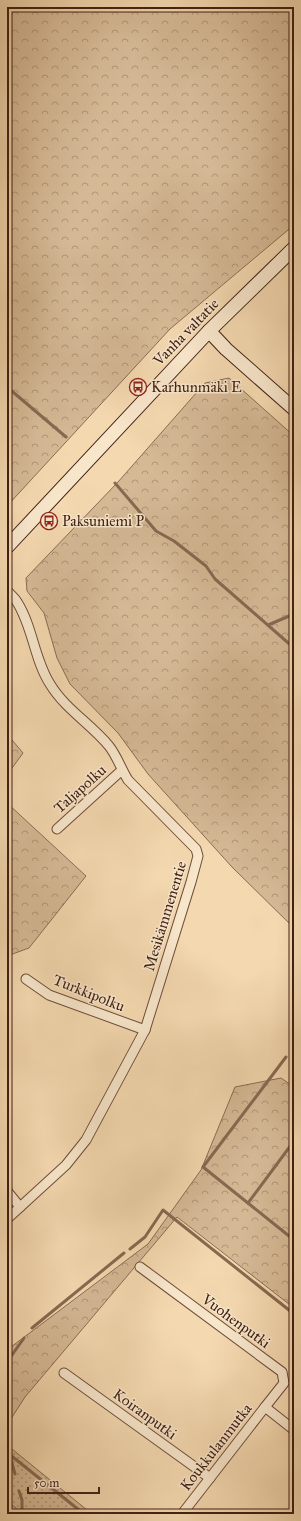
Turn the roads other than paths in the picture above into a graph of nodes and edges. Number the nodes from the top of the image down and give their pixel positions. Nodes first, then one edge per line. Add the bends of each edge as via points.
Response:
1 (294, 248) edge
2 (209, 331) junction
3 (294, 409) edge
4 (7, 547) edge
5 (7, 591) edge
6 (122, 770) junction
7 (57, 829) dead end
8 (26, 979) dead end
9 (145, 1030) junction
10 (7, 1191) edge
11 (20, 1207) junction
12 (7, 1219) edge
13 (140, 1267) dead end
14 (64, 1373) dead end
15 (265, 1408) junction
16 (294, 1430) edge
17 (210, 1478) junction
18 (182, 1514) edge

1 - 2 main road, Vanha valtatie
2 - 3 main road
2 - 4 main road, Vanha valtatie
5 - 6 street, Mesikämmenentie via 17,601 49,684 109,746
6 - 7 street, Taljapolku
6 - 9 street, Mesikämmenentie via 128,780 196,849 198,856
8 - 9 street, Turkkipolku via 49,995
9 - 11 street, Mesikämmenentie via 86,1140 66,1165
10 - 11 street
11 - 12 street, Mesikämmenentie
13 - 15 street, Vuohenputki via 282,1372 284,1383
14 - 17 street, Koiranputki
15 - 16 street, Koukkulanmutka
15 - 17 street, Koukkulanmutka
17 - 18 street, Koukkulanmutka

